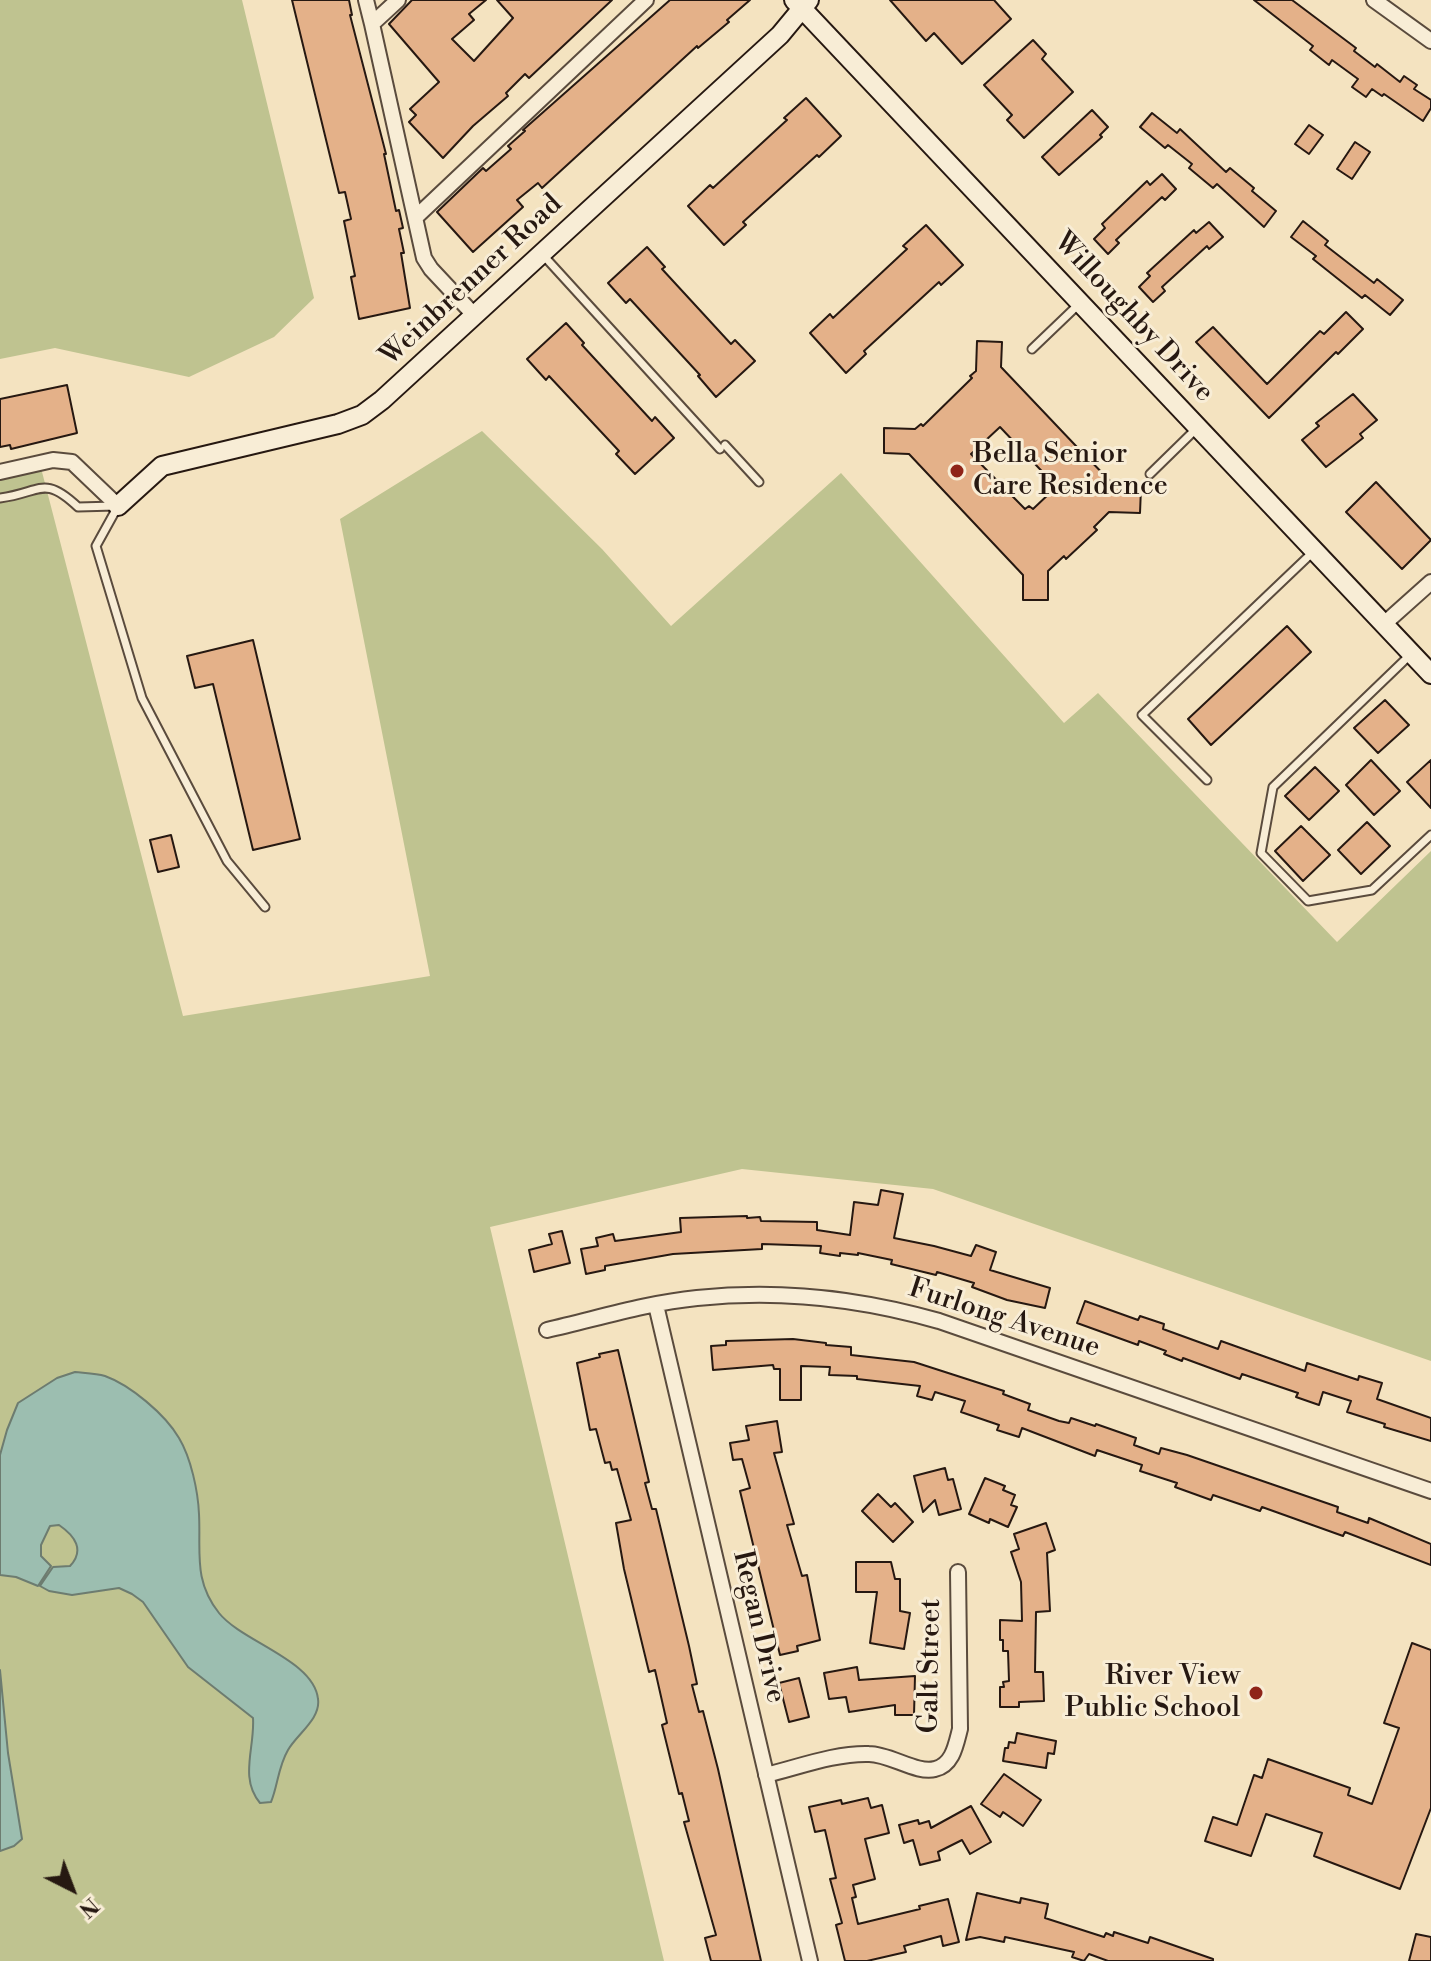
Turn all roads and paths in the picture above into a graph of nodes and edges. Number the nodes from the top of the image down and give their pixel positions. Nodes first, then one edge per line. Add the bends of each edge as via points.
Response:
1 (366, 0) edge
2 (398, 0) edge
3 (646, 0) edge
4 (1374, 0) edge
5 (802, 3) edge
6 (372, 24) junction
7 (1431, 41) edge
8 (415, 218) junction
9 (542, 254) junction
10 (1081, 303) junction
11 (475, 316) junction
12 (1032, 349) dead end
13 (1198, 427) junction
14 (0, 472) edge
15 (1150, 474) dead end
16 (759, 482) dead end
17 (0, 498) edge
18 (118, 506) junction
19 (1315, 551) junction
20 (1431, 582) edge
21 (1384, 624) junction
22 (1412, 654) junction
23 (1431, 674) edge
24 (1207, 780) dead end
25 (1431, 835) edge
26 (265, 907) dead end
27 (656, 1305) junction
28 (547, 1330) dead end
29 (1431, 1491) edge
30 (958, 1572) dead end
31 (766, 1775) junction
32 (810, 1961) edge

1 - 6 street
2 - 6 street
3 - 8 street
4 - 7 street
5 - 9 street, Weinbrenner Road via 780,35
5 - 10 street, Willoughby Drive
6 - 8 street
8 - 11 street via 427,264
9 - 11 street, Weinbrenner Road
9 - 16 lane
10 - 12 lane
10 - 13 street, Willoughby Drive
11 - 18 street, Weinbrenner Road via 362,415 162,466
13 - 15 lane
13 - 19 street, Willoughby Drive
14 - 18 street via 53,460 72,462
17 - 18 lane via 52,487 78,507
18 - 26 lane via 96,546 142,698 227,861
19 - 21 street, Willoughby Drive
19 - 24 lane via 1142,715
20 - 21 street
21 - 22 street, Willoughby Drive
22 - 23 street, Willoughby Drive
22 - 25 lane via 1273,787 1261,853 1308,901 1372,890
27 - 28 street, Furlong Avenue
27 - 29 street, Furlong Avenue via 798,1294 904,1312
27 - 31 street, Regan Drive
30 - 31 street, Galt Street via 960,1729 948,1762 921,1769 870,1754
31 - 32 street, Regan Drive

